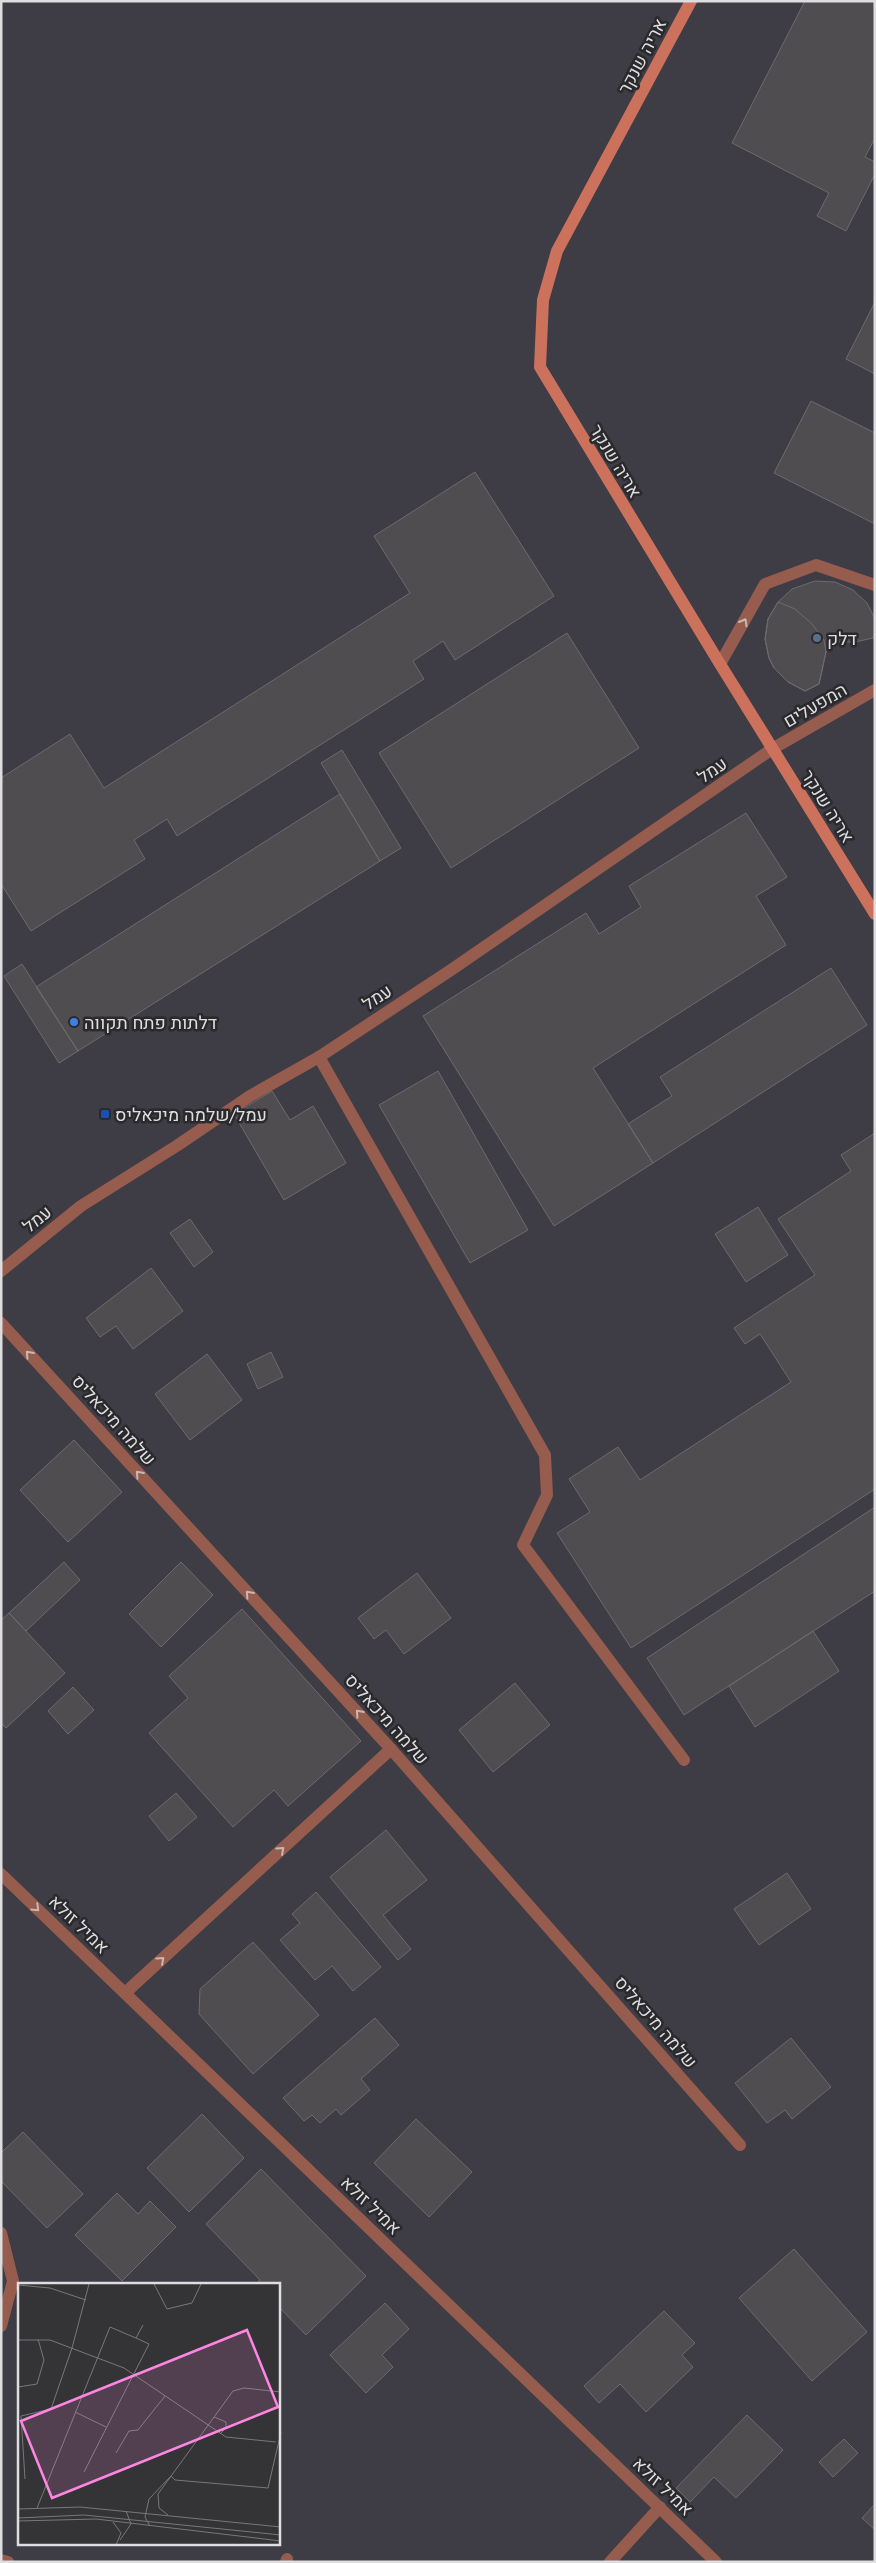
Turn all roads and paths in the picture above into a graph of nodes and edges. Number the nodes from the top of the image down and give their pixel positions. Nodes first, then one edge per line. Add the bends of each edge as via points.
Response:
1 (691, 1) edge
2 (875, 585) edge
3 (720, 664) junction
4 (875, 690) edge
5 (772, 750) junction
6 (875, 914) edge
7 (319, 1058) junction
8 (1, 1271) edge
9 (1, 1323) edge
10 (392, 1749) junction
11 (684, 1760) dead end
12 (1, 1874) edge
13 (125, 1993) junction
14 (740, 2144) dead end
15 (1, 2233) edge
16 (1, 2326) edge
17 (660, 2507) junction
18 (1, 2560) edge
19 (8, 2562) edge
20 (610, 2562) edge
21 (716, 2562) edge

1 - 3 street, אריה שנקר via 557,251 543,300 540,368
3 -> 2 street via 765,584 816,564
3 - 5 street, אריה שנקר
4 - 5 street, המפעלים
5 - 6 street, אריה שנקר
5 - 7 street, עמל
7 - 8 street, עמל via 250,1096 81,1206
7 - 11 street via 545,1454 547,1495 523,1545
10 -> 9 street, שלמה מיכאליס
13 -> 10 street
10 - 14 street, שלמה מיכאליס
12 -> 13 street, אמיל זולא
13 - 17 street, אמיל זולא
15 - 16 street via 13,2281
17 - 20 street
17 - 21 street, אמיל זולא
18 - 19 street

